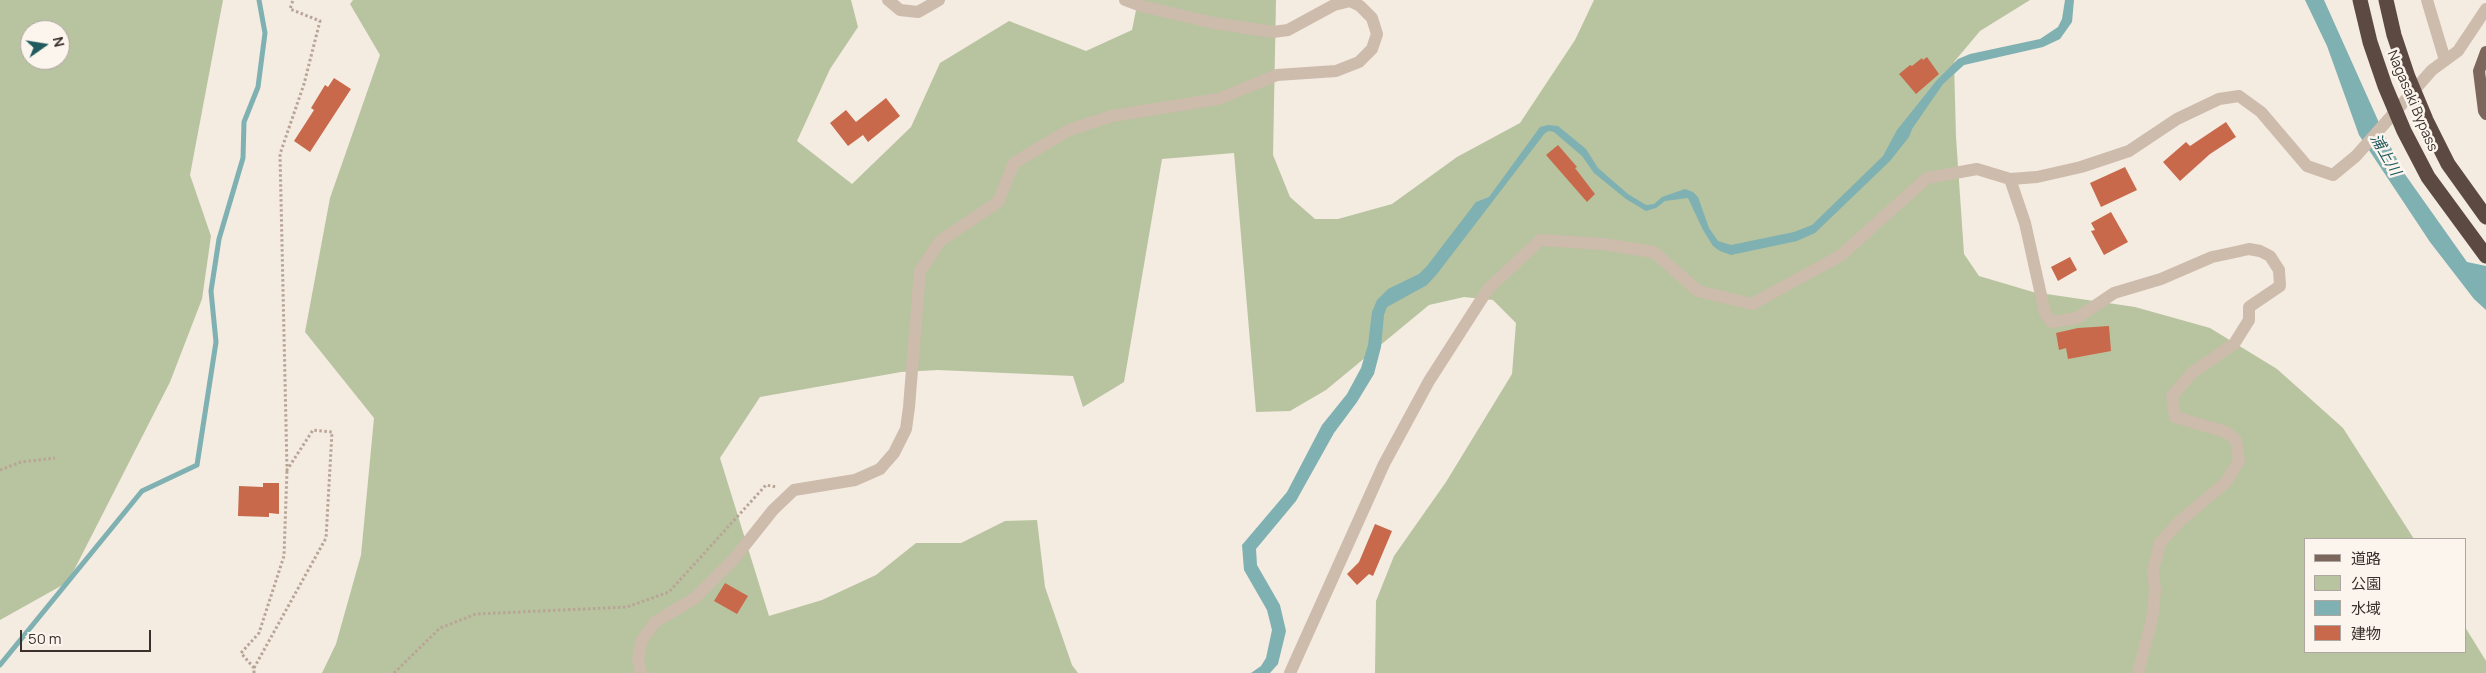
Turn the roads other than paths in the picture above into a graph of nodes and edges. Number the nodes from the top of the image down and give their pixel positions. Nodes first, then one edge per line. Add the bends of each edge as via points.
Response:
1 (888, 0) edge
2 (939, 0) edge
3 (1125, 0) edge
4 (2360, 0) edge
5 (2386, 0) edge
6 (2426, 0) edge
7 (2486, 9) edge
8 (2486, 52) edge
9 (2445, 60) junction
10 (2486, 114) edge
11 (2010, 180) junction
12 (2486, 217) edge
13 (2486, 256) edge
14 (641, 673) edge
15 (1290, 673) edge
16 (2138, 673) edge

1 - 2 street via 900,10 918,12
3 - 14 street via 1221,25 1273,32 1288,30 1334,5 1350,1 1372,18 1377,34 1372,49 1359,62 1336,71 1277,75 1218,99 1112,116 1070,130 1014,163 998,202 940,240 920,271 906,430 894,453 880,469 855,480 794,490 772,510 734,559 695,598 655,622 642,640 638,659
4 - 13 highway, Nagasaki Bypass via 2379,68 2404,131 2428,177
5 - 12 highway, Nagasaki Bypass via 2394,35 2426,120 2448,164
6 - 9 street
7 - 9 street via 2458,51
8 - 10 main road via 2479,70
9 - 11 street via 2432,70 2356,156 2333,175 2307,166 2261,112 2239,96 2219,99 2177,119 2129,151 2072,169
11 - 15 street via 1977,169 1927,178 1840,256 1752,304 1698,291 1654,252 1602,244 1540,240 1488,288 1429,381 1384,464
11 - 16 street via 2025,223 2045,313 2052,322 2077,318 2114,293 2161,279 2212,257 2249,249 2260,251 2270,256 2279,270 2280,286 2249,307 2249,320 2234,344 2193,372 2172,396 2175,417 2226,432 2236,440 2239,461 2226,482 2179,522 2160,543 2153,570 2152,619

